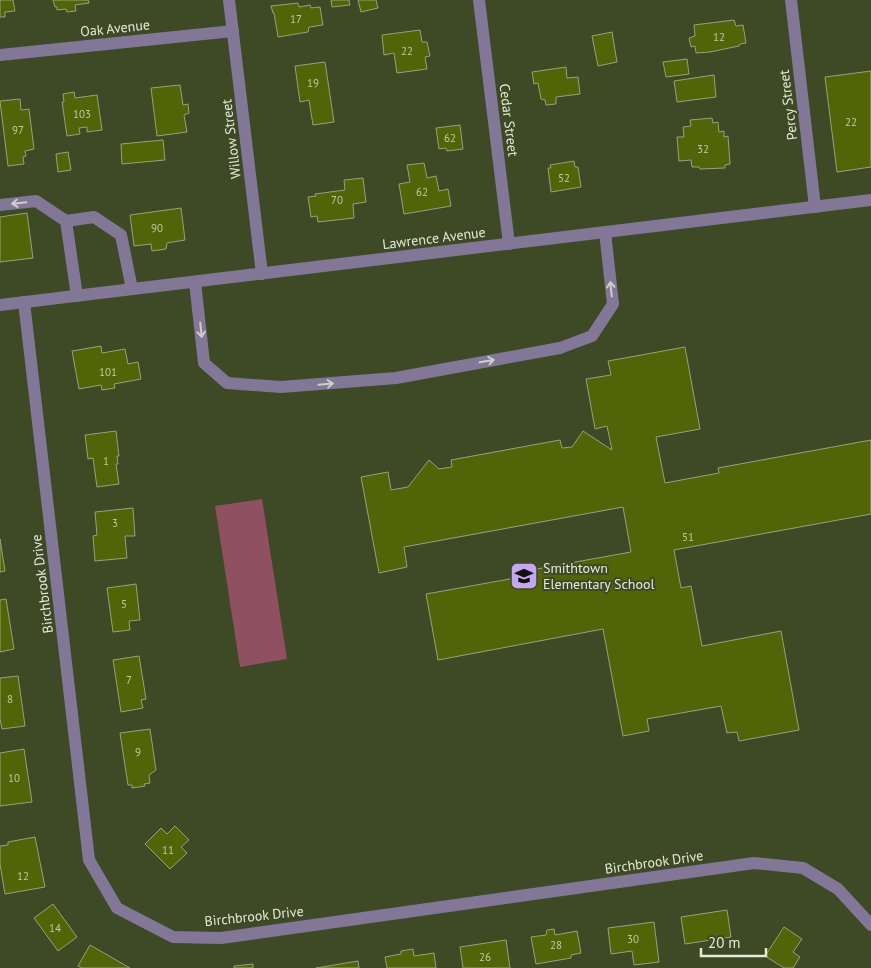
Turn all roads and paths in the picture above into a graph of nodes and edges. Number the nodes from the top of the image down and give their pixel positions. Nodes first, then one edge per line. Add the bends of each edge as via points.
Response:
1 (229, 0) edge
2 (479, 0) edge
3 (790, 0) edge
4 (233, 32) junction
5 (0, 55) edge
6 (871, 200) edge
7 (0, 205) edge
8 (815, 206) junction
9 (66, 222) junction
10 (605, 232) junction
11 (509, 244) junction
12 (262, 274) junction
13 (196, 282) junction
14 (132, 289) junction
15 (77, 296) junction
16 (24, 302) junction
17 (0, 305) edge
18 (871, 925) edge

1 - 4 street, Willow Street
2 - 11 street, Cedar Street
3 - 8 street, Percy Street
4 - 5 street, Oak Avenue
4 - 12 street, Willow Street
6 - 8 street, Lawrence Avenue
9 -> 7 street via 36,201
8 - 10 street, Lawrence Avenue
9 - 14 street via 94,217 121,235
9 - 15 street
10 - 11 street, Lawrence Avenue
13 -> 10 street via 204,363 227,383 281,387 396,378 560,348 592,336 613,304
11 - 12 street, Lawrence Avenue
12 - 13 street, Lawrence Avenue
13 - 14 street, Lawrence Avenue
14 - 15 street, Lawrence Avenue
15 - 16 street, Lawrence Avenue
16 - 17 street, Lawrence Avenue
16 - 18 street, Birchbrook Drive via 89,860 117,908 173,937 221,938 754,863 803,868 838,889

